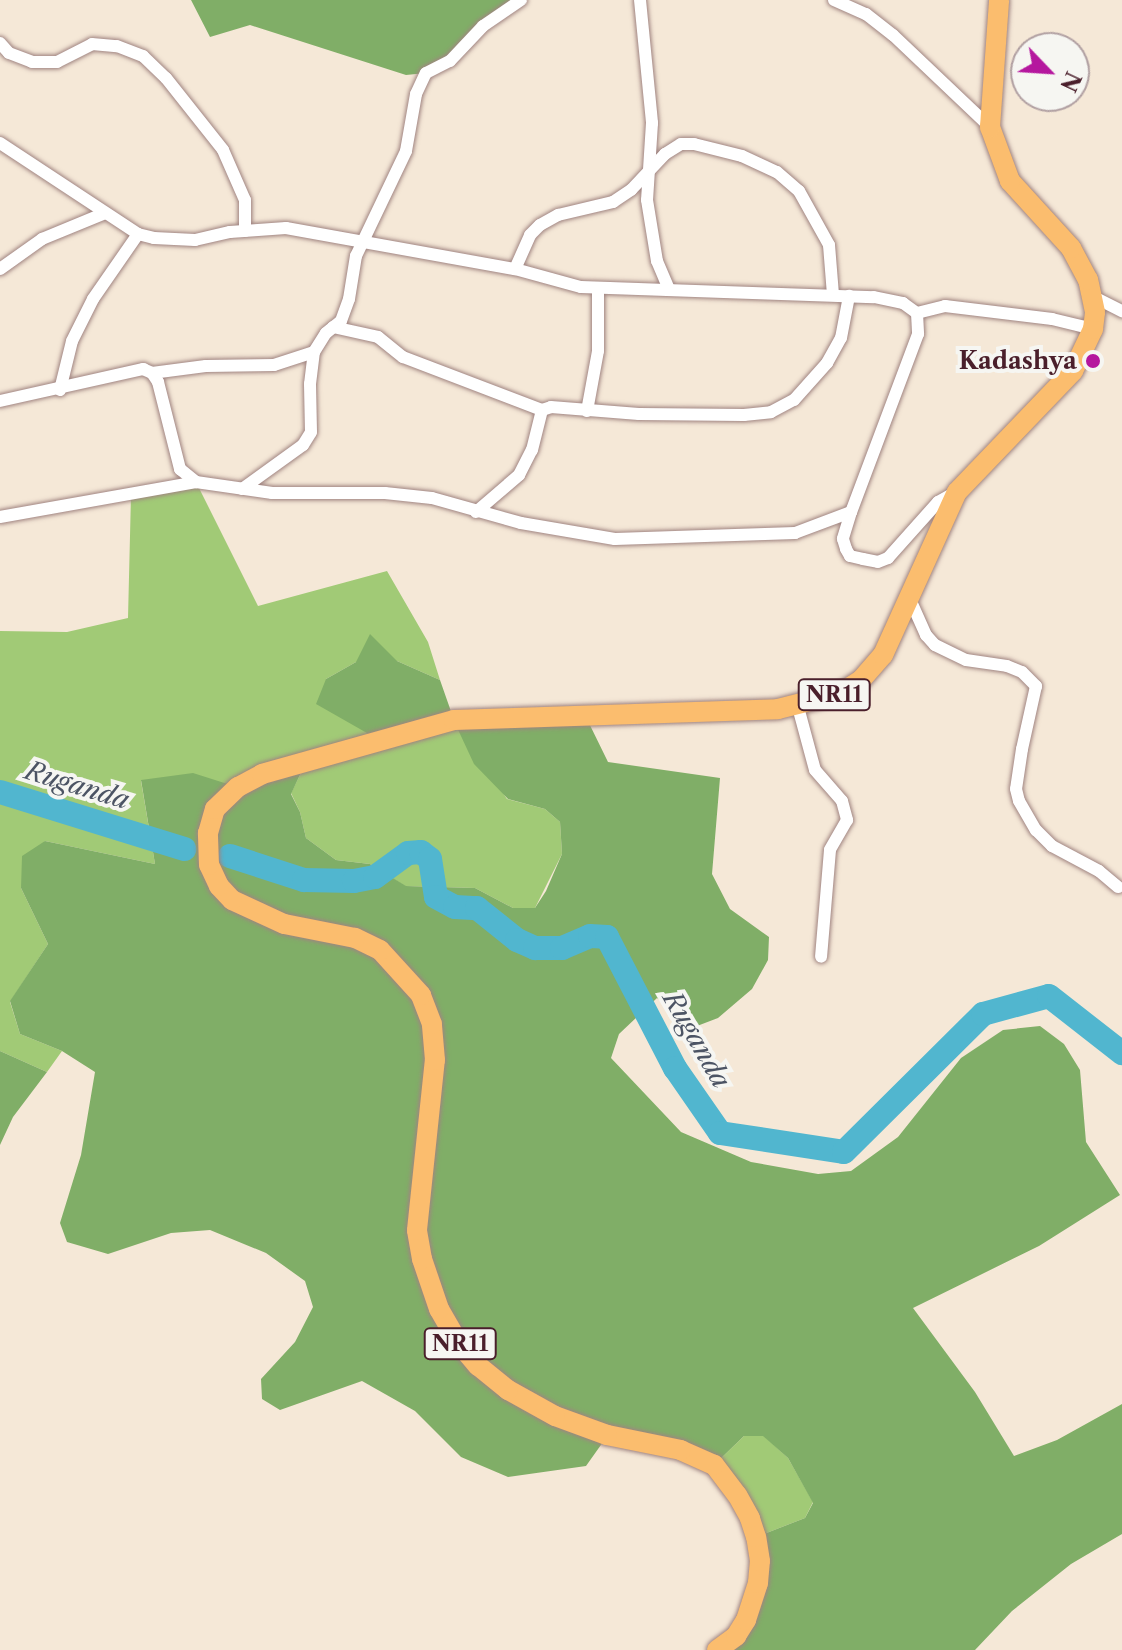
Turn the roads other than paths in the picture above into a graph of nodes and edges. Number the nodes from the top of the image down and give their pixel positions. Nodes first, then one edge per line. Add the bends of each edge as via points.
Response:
1 (521, 0) edge
2 (640, 0) edge
3 (834, 0) edge
4 (999, 0) edge
5 (0, 43) edge
6 (990, 127) junction
7 (3, 149) edge
8 (651, 167) junction
9 (105, 213) junction
10 (245, 231) junction
11 (138, 234) junction
12 (363, 240) junction
13 (0, 269) edge
14 (515, 269) junction
15 (598, 288) junction
16 (669, 289) junction
17 (833, 295) junction
18 (849, 296) junction
19 (1092, 296) junction
20 (1122, 311) edge
21 (917, 313) junction
22 (333, 327) junction
23 (1093, 329) junction
24 (314, 352) junction
25 (152, 373) junction
26 (60, 390) junction
27 (0, 401) edge
28 (542, 410) junction
29 (587, 411) junction
30 (196, 482) junction
31 (242, 489) junction
32 (957, 492) junction
33 (476, 512) junction
34 (851, 512) junction
35 (0, 517) edge
36 (909, 597) junction
37 (798, 707) junction
38 (1118, 887) dead end
39 (821, 957) dead end
40 (717, 1650) edge

1 - 12 street via 483,26 450,61 426,73 416,94 406,151
2 - 8 street
3 - 6 street via 866,14 893,35
4 - 6 highway, NR11
5 - 10 street via 20,60 32,62 57,62 92,44 143,56 223,150 245,200
6 - 19 highway, NR11 via 1010,181 1071,248
7 - 9 street
8 - 14 street via 613,202 558,215 540,225
8 - 16 street via 647,200 657,261
8 - 17 street via 681,144 694,144 777,172 799,191 829,245
9 - 11 street
9 - 13 street via 42,239
10 - 11 street via 195,240
10 - 12 street via 286,228
11 - 26 street via 86,313 72,341
12 - 14 street
12 - 22 street via 349,299
14 - 15 street
15 - 16 street
15 - 29 street via 598,351
16 - 17 street
17 - 18 street
18 - 21 street via 903,303
18 - 29 street via 841,338 827,363 794,400 771,412
19 - 20 street
19 - 23 highway, NR11
21 - 23 street via 945,306
21 - 34 street via 918,334 905,374
22 - 24 street
22 - 28 street via 378,337 403,357
23 - 32 highway, NR11 via 1073,371
24 - 25 street via 274,365
24 - 31 street via 311,432 303,445
25 - 26 street via 143,369
25 - 30 street via 180,469
26 - 27 street
28 - 29 street
28 - 33 street via 519,475
30 - 31 street
30 - 35 street
31 - 33 street via 385,493 432,498
32 - 34 street via 938,502 898,549 878,562 850,556 846,549 843,539
32 - 36 highway, NR11
33 - 34 street via 615,539 795,533
36 - 37 highway, NR11 via 883,655 861,680 841,693
36 - 38 street via 935,645 966,660 1022,672 1036,686 1016,789 1023,811 1052,846
37 - 39 street via 815,770 842,801 847,820 830,850
37 - 40 highway, NR11 via 454,720 262,774 215,809 208,833 209,865 232,900 284,924 355,938 380,950 421,995 432,1024 435,1060 417,1230 439,1309 458,1342 498,1382 543,1409 607,1435 681,1450 714,1465 737,1495 756,1537 758,1583 746,1620

